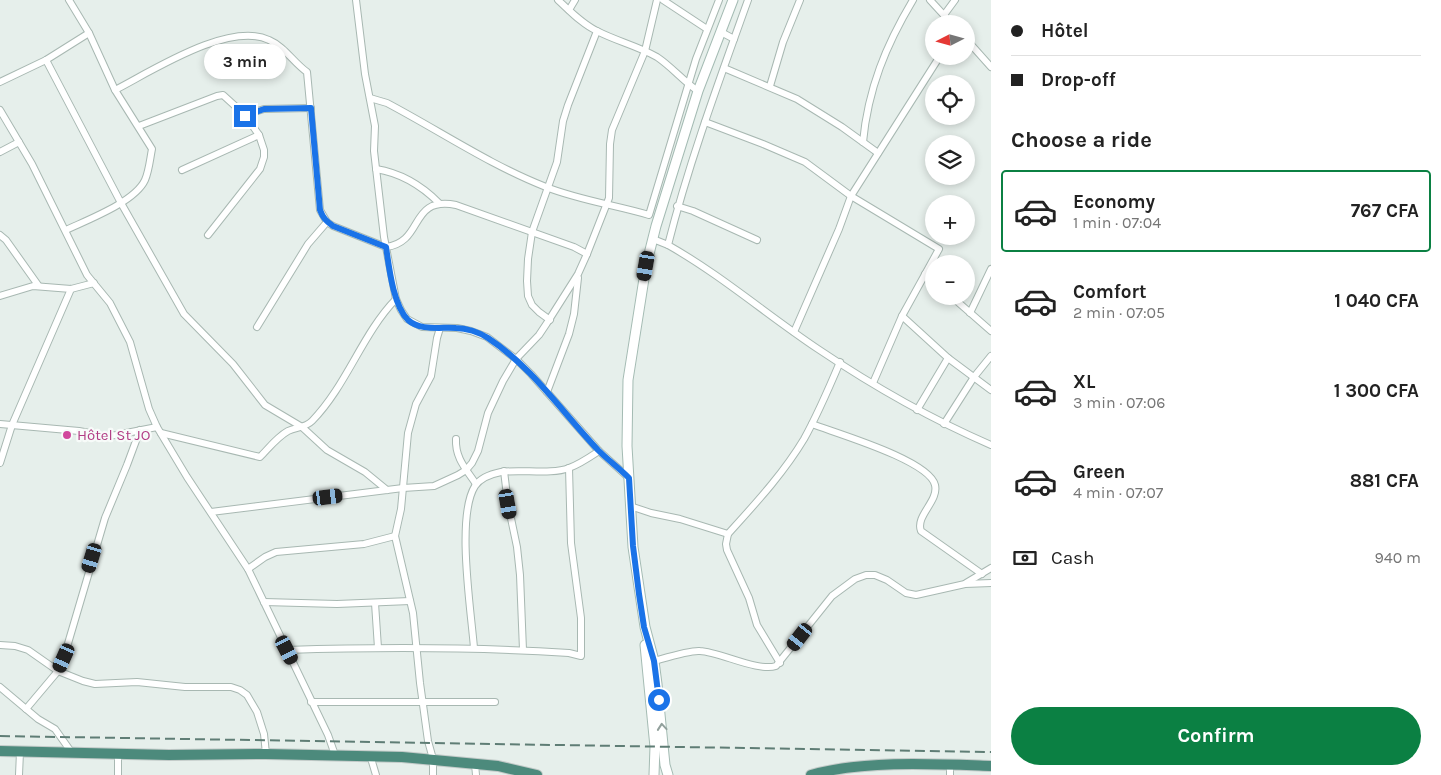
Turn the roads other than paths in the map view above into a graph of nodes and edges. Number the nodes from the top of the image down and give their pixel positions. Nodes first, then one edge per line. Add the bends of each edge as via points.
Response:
1 (69, 0) edge
2 (356, 0) edge
3 (558, 0) edge
4 (575, 0) edge
5 (657, 0) edge
6 (663, 0) edge
7 (718, 0) edge
8 (733, 0) edge
9 (748, 0) edge
10 (800, 0) edge
11 (913, 0) edge
12 (930, 0) edge
13 (955, 0) edge
14 (569, 10) junction
15 (944, 15) joint
16 (707, 29) junction
17 (597, 31) junction
18 (721, 32) junction
19 (89, 33) junction
20 (734, 39) junction
21 (975, 49) edge
22 (644, 50) junction
23 (46, 60) junction
24 (934, 65) edge
25 (991, 67) edge
26 (724, 68) junction
27 (0, 82) edge
28 (689, 84) junction
29 (770, 86) junction
30 (115, 90) junction
31 (698, 91) junction
32 (370, 98) junction
33 (311, 108) junction
34 (0, 110) edge
35 (245, 116) junction
36 (706, 122) junction
37 (139, 126) junction
38 (259, 135) junction
39 (20, 142) junction
40 (863, 142) junction
41 (0, 152) edge
42 (878, 153) junction
43 (376, 169) junction
44 (182, 170) dead end
45 (547, 188) junction
46 (851, 196) junction
47 (120, 202) junction
48 (439, 203) junction
49 (607, 206) junction
50 (677, 206) junction
51 (327, 222) junction
52 (66, 230) junction
53 (532, 232) junction
54 (208, 234) dead end
55 (0, 235) edge
56 (653, 239) junction
57 (757, 240) dead end
58 (668, 245) junction
59 (386, 247) junction
60 (587, 254) junction
61 (936, 255) edge
62 (991, 269) edge
63 (578, 274) junction
64 (925, 274) edge
65 (94, 283) junction
66 (38, 285) junction
67 (71, 289) junction
68 (0, 296) edge
69 (396, 299) junction
70 (961, 305) edge
71 (970, 313) junction
72 (902, 316) junction
73 (550, 320) junction
74 (257, 327) dead end
75 (440, 328) junction
76 (991, 331) edge
77 (794, 332) junction
78 (991, 356) edge
79 (948, 358) junction
80 (516, 360) junction
81 (840, 362) junction
82 (974, 377) junction
83 (873, 382) junction
84 (991, 390) edge
85 (547, 392) junction
86 (918, 410) junction
87 (0, 424) edge
88 (812, 424) junction
89 (944, 424) junction
90 (12, 425) junction
91 (157, 427) junction
92 (302, 427) junction
93 (140, 430) junction
94 (161, 433) junction
95 (456, 439) dead end
96 (991, 445) edge
97 (599, 451) junction
98 (0, 462) edge
99 (569, 468) junction
100 (466, 470) junction
101 (504, 472) junction
102 (629, 478) junction
103 (476, 484) junction
104 (402, 488) junction
105 (387, 490) junction
106 (630, 506) junction
107 (211, 512) junction
108 (728, 534) junction
109 (395, 536) junction
110 (991, 568) edge
111 (248, 569) junction
112 (982, 574) junction
113 (991, 583) edge
114 (965, 584) junction
115 (410, 601) junction
116 (264, 602) junction
117 (375, 603) junction
118 (644, 627) junction
119 (0, 645) edge
120 (378, 648) junction
121 (417, 648) junction
122 (474, 648) junction
123 (287, 650) junction
124 (523, 650) junction
125 (654, 661) junction
126 (780, 663) junction
127 (58, 671) junction
128 (0, 687) edge
129 (312, 702) junction
130 (424, 702) junction
131 (495, 702) dead end
132 (26, 709) junction
133 (0, 751) edge
134 (20, 752) junction
135 (72, 753) junction
136 (118, 754) junction
137 (266, 754) junction
138 (335, 755) junction
139 (370, 755) junction
140 (434, 759) junction
141 (476, 764) junction
142 (488, 766) junction
143 (991, 766) edge
144 (950, 770) edge
145 (839, 772) edge
146 (374, 774) edge
147 (19, 775) edge
148 (118, 775) edge
149 (433, 775) edge
150 (476, 775) edge
151 (510, 775) edge
152 (537, 775) edge
153 (654, 775) edge
154 (668, 775) edge
155 (811, 775) edge

1 - 19 street
2 - 32 street
3 - 14 street
4 - 14 street
5 - 22 street
6 - 16 street
7 - 16 street
8 - 18 main road
9 - 20 street
10 - 29 street
11 - 40 street via 890,42 872,87
12 - 15 street
13 - 15 street
14 - 17 street
16 - 28 street
17 - 22 street
17 - 45 street via 568,105 557,162
18 - 20 street
18 - 31 main road
19 - 23 street
19 - 30 street
20 - 26 street
21 - 25 street
22 - 28 street
22 - 49 street via 612,130
23 - 27 street
23 - 47 street
24 - 42 street
26 - 29 street
26 - 36 street
28 - 31 street
28 - 49 street via 649,215
29 - 40 street via 810,106
30 - 33 street via 196,48 231,37 258,36 279,46 307,72
30 - 37 street
31 - 56 main road
32 - 43 street via 375,126
32 - 45 street via 387,103 492,162
33 - 35 street via 264,109
33 - 51 street via 320,210
34 - 39 street
35 - 37 street via 220,95
35 - 38 street
36 - 46 street via 805,162
36 - 50 street
37 - 47 street via 152,149 145,180 131,196
38 - 44 street
38 - 54 street via 264,150 260,169
39 - 41 street
39 - 52 street
40 - 42 street
42 - 46 street
43 - 48 street via 400,175 427,191
43 - 59 street
45 - 49 street
45 - 53 street
46 - 61 street via 939,249
46 - 77 street
47 - 52 street
47 - 92 street via 184,314 234,364 265,405
48 - 53 street via 456,205
48 - 59 street via 425,210 404,241
49 - 60 street
50 - 57 street
50 - 58 street
51 - 59 street
51 - 74 street via 308,244
52 - 65 street via 81,264
53 - 60 street
53 - 73 street via 528,296
55 - 66 street
56 - 58 street
56 - 102 main road via 637,314 628,380
58 - 77 street via 728,282
59 - 69 street
60 - 63 street
62 - 71 street
63 - 73 street
63 - 85 street via 569,334
64 - 72 street
65 - 67 street
65 - 91 street via 110,303 130,342
66 - 67 street
66 - 68 street
67 - 90 street
69 - 75 street via 413,324
69 - 92 street via 381,316 337,388 312,421
70 - 71 street
71 - 76 street
72 - 79 street
72 - 83 street
73 - 80 street
75 - 80 street via 457,328 479,334
75 - 104 street via 431,376 416,404 411,422
77 - 81 street
78 - 82 street
79 - 82 street
79 - 86 street
80 - 85 street
80 - 100 street via 497,392 476,457
81 - 83 street
81 - 88 street
82 - 84 street
82 - 89 street
83 - 86 street
85 - 97 street
86 - 89 street
87 - 90 street
88 - 108 street via 770,487
88 - 112 street via 886,451 928,473 935,484 935,491 920,522 921,531
89 - 96 street
90 - 93 street via 105,436
90 - 98 street
91 - 93 street
91 - 94 street
92 - 94 street via 285,432 260,457
92 - 105 street via 327,450 365,472
93 - 127 street via 104,518 73,630
94 - 107 street
95 - 100 street via 457,454
97 - 99 street
97 - 102 street
99 - 101 street
99 - 124 street via 571,543 581,618 581,656
100 - 103 street
100 - 104 street via 434,486
101 - 103 street
101 - 124 street via 520,575
102 - 106 main road
103 - 122 street via 468,505 465,530
104 - 105 street
104 - 109 street
105 - 107 street
106 - 108 street
106 - 118 main road
107 - 111 street
108 - 126 street via 727,550 749,598 757,625
109 - 111 street via 364,544 276,552
109 - 115 street
110 - 112 street
111 - 116 street
112 - 114 street
113 - 114 street
114 - 126 street via 916,595 906,593 875,575 855,579 832,596
115 - 117 street
115 - 121 street
116 - 117 street
116 - 123 street
117 - 120 street
118 - 125 main road
118 - 153 main road
119 - 127 street via 28,650
120 - 121 street
120 - 123 street
121 - 122 street
121 - 130 street
122 - 124 street
123 - 129 street
125 - 126 street via 698,651 770,667
154 -> 125 main road
127 - 132 street
127 - 137 street via 95,684 137,682 240,690 252,701 257,712
128 - 132 street
129 - 130 street
129 - 138 street
130 - 131 street
130 - 140 street via 428,741
132 - 135 street via 55,730
133 - 134 highway
134 - 135 highway
134 - 147 street
135 - 136 highway
136 - 137 highway
136 - 148 street
137 - 138 highway
138 - 139 highway
139 - 140 highway
139 - 146 street
140 - 141 highway
140 - 149 street
141 - 142 highway
141 - 150 street
142 - 151 highway
142 - 152 highway
143 - 144 highway
144 - 145 highway via 878,766
145 - 155 highway

